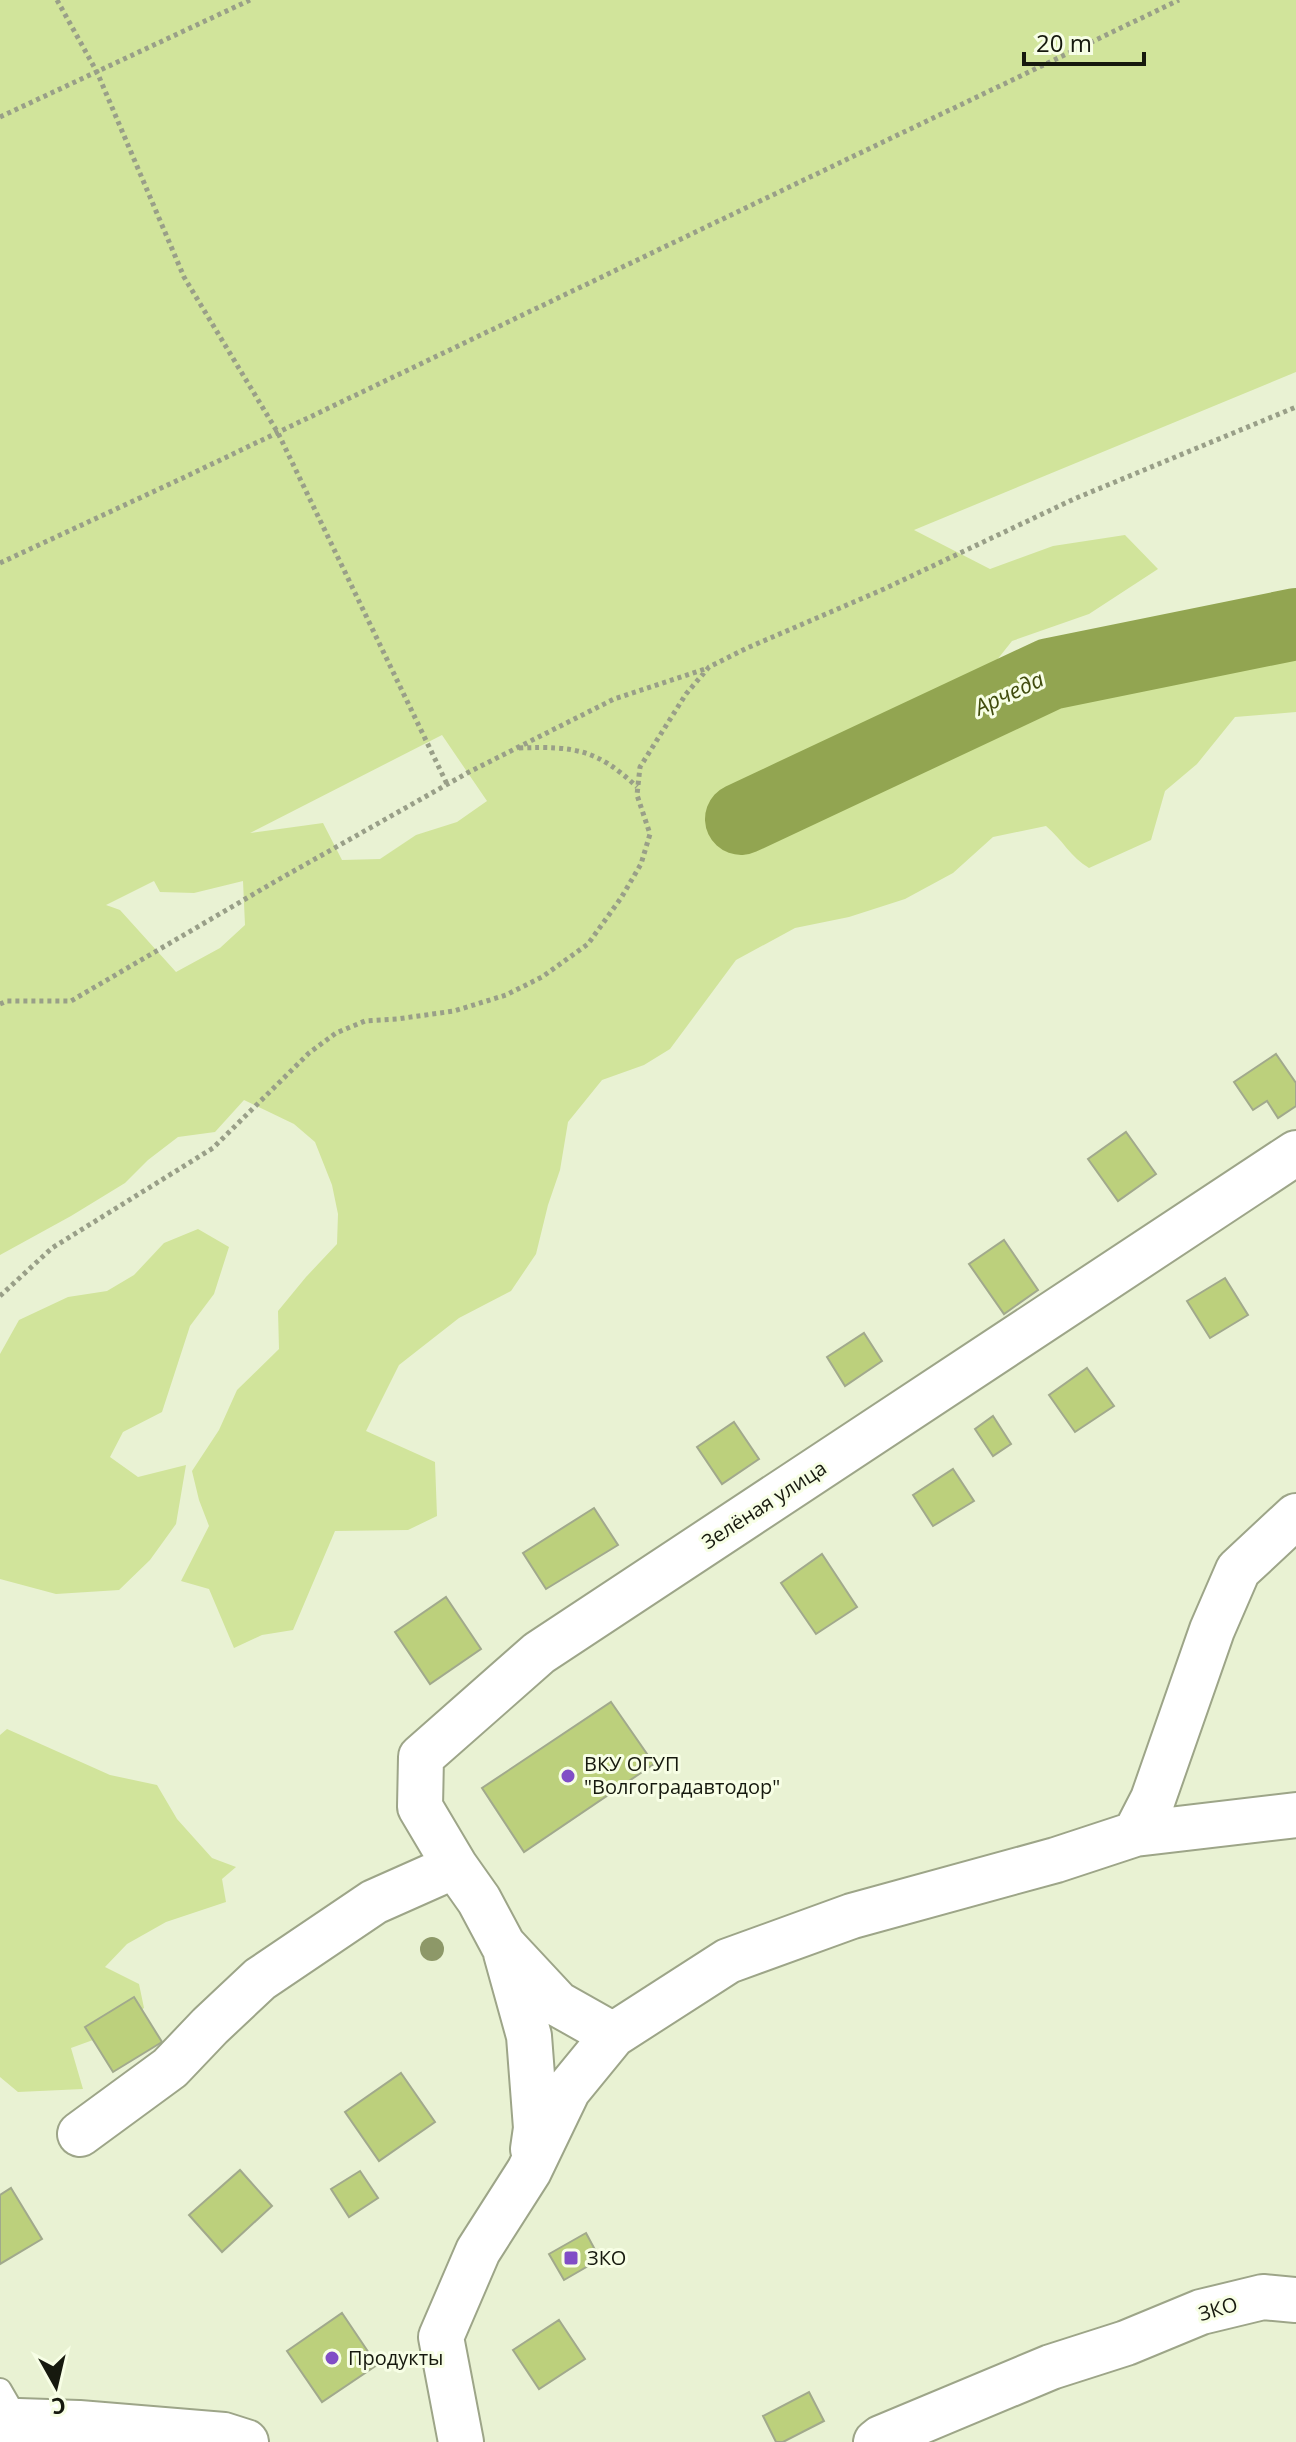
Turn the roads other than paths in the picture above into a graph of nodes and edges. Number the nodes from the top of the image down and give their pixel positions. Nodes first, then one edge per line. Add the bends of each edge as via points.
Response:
1 (1296, 1153) edge
2 (1296, 1516) edge
3 (1296, 1815) edge
4 (1135, 1834) junction
5 (455, 1866) junction
6 (503, 1945) junction
7 (613, 2035) junction
8 (80, 2134) dead end
9 (529, 2171) junction
10 (1296, 2300) edge
11 (6, 2411) edge
12 (139, 2435) edge
13 (246, 2442) edge
14 (461, 2442) edge
15 (876, 2442) edge

1 - 5 street, Зелёная улица via 539,1653 421,1757 420,1807
2 - 4 street via 1238,1570 1153,1799
3 - 4 street
4 - 7 street via 852,1916 728,1961
5 - 6 street, Зелёная улица
5 - 8 street via 374,1902 260,1979 170,2068
6 - 7 street, Зелёная улица via 558,2004
6 - 9 street, Зелёная улица via 529,2036 536,2128
7 - 9 street via 568,2090
9 - 14 street via 478,2251 441,2337
10 - 15 street, ЗКО via 1263,2297 1201,2312 1051,2367
11 - 12 street
12 - 13 street via 224,2435

